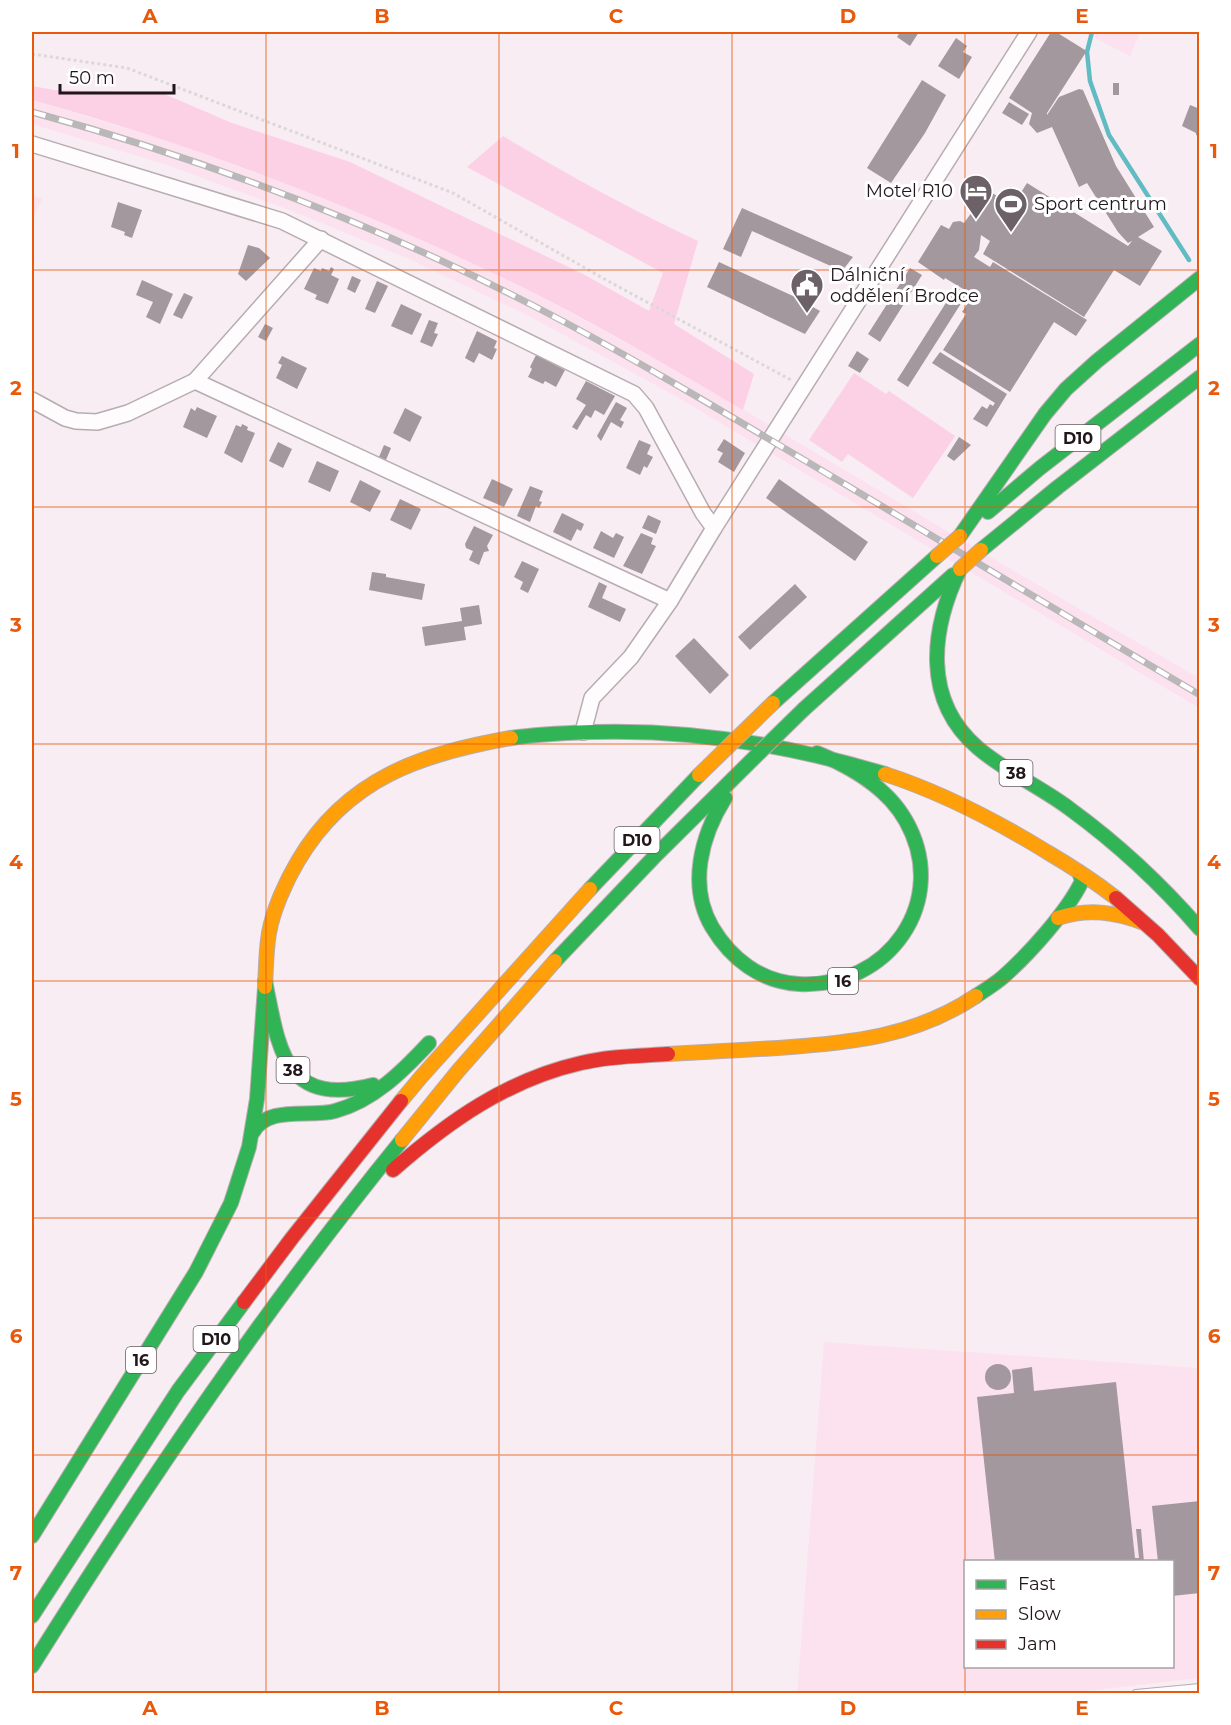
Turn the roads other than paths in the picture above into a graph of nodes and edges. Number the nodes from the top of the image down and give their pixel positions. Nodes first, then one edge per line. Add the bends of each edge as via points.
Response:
1 (1029, 32) edge
2 (32, 144) edge
3 (321, 239) junction
4 (1200, 278) edge
5 (1200, 344) edge
6 (1200, 377) edge
7 (195, 381) junction
8 (32, 400) edge
9 (714, 528) junction
10 (960, 536) junction
11 (960, 569) junction
12 (670, 601) junction
13 (583, 732) junction
14 (817, 753) junction
15 (734, 781) junction
16 (1079, 872) junction
17 (575, 905) junction
18 (1058, 918) junction
19 (1144, 922) junction
20 (1200, 929) edge
21 (493, 975) dead end
22 (1200, 979) edge
23 (265, 981) junction
24 (436, 1036) dead end
25 (412, 1062) junction
26 (253, 1132) junction
27 (310, 1253) junction
28 (32, 1536) edge
29 (32, 1616) edge
30 (32, 1666) edge
31 (1200, 1688) edge
32 (1136, 1694) edge

1 - 9 street
2 - 3 street via 282,221
3 - 7 street
3 - 9 street via 634,394 646,408
4 - 10 main road via 1066,389
5 - 10 main road, D10 via 1040,468
6 - 11 main road, D10, bridge
7 - 8 street via 128,413 97,422 65,418
7 - 12 street
9 - 12 street
10 - 17 main road, D10, bridge via 773,703
11 - 15 main road, D10, bridge via 804,709
11 - 20 main road, 38 via 941,610 936,642 937,676 957,726 977,747 1109,839 1166,891
12 - 13 street via 631,657 592,698
13 - 14 main road, 16 via 648,730 701,734
13 - 23 main road, 16 via 508,738 445,751 404,766 345,802 308,841 284,884 269,932
14 - 15 main road, 16 via 859,774 884,794 906,820 920,862 920,891 905,932 885,957 843,981 811,986 763,976 736,958 716,933 703,902 701,852 713,816
14 - 16 main road via 942,795 989,817
15 - 27 main road, D10 via 621,891 525,996 433,1101
16 - 18 main road via 1079,890
16 - 19 main road
17 - 21 main road
17 - 29 main road, D10 via 421,1077 292,1238 178,1391
18 - 19 main road via 1099,910
18 - 27 main road via 1002,978 958,1008 910,1029 838,1044 594,1060 526,1079 482,1101 429,1139 371,1189
19 - 22 main road
23 - 25 main road, 38 via 280,1049 303,1080 333,1090 360,1089
23 - 26 main road, 16
24 - 25 main road
25 - 26 main road via 384,1086 354,1103 321,1114 264,1119
26 - 28 main road, 16 via 231,1203 196,1272
27 - 30 main road, D10 via 199,1407
31 - 32 lane

